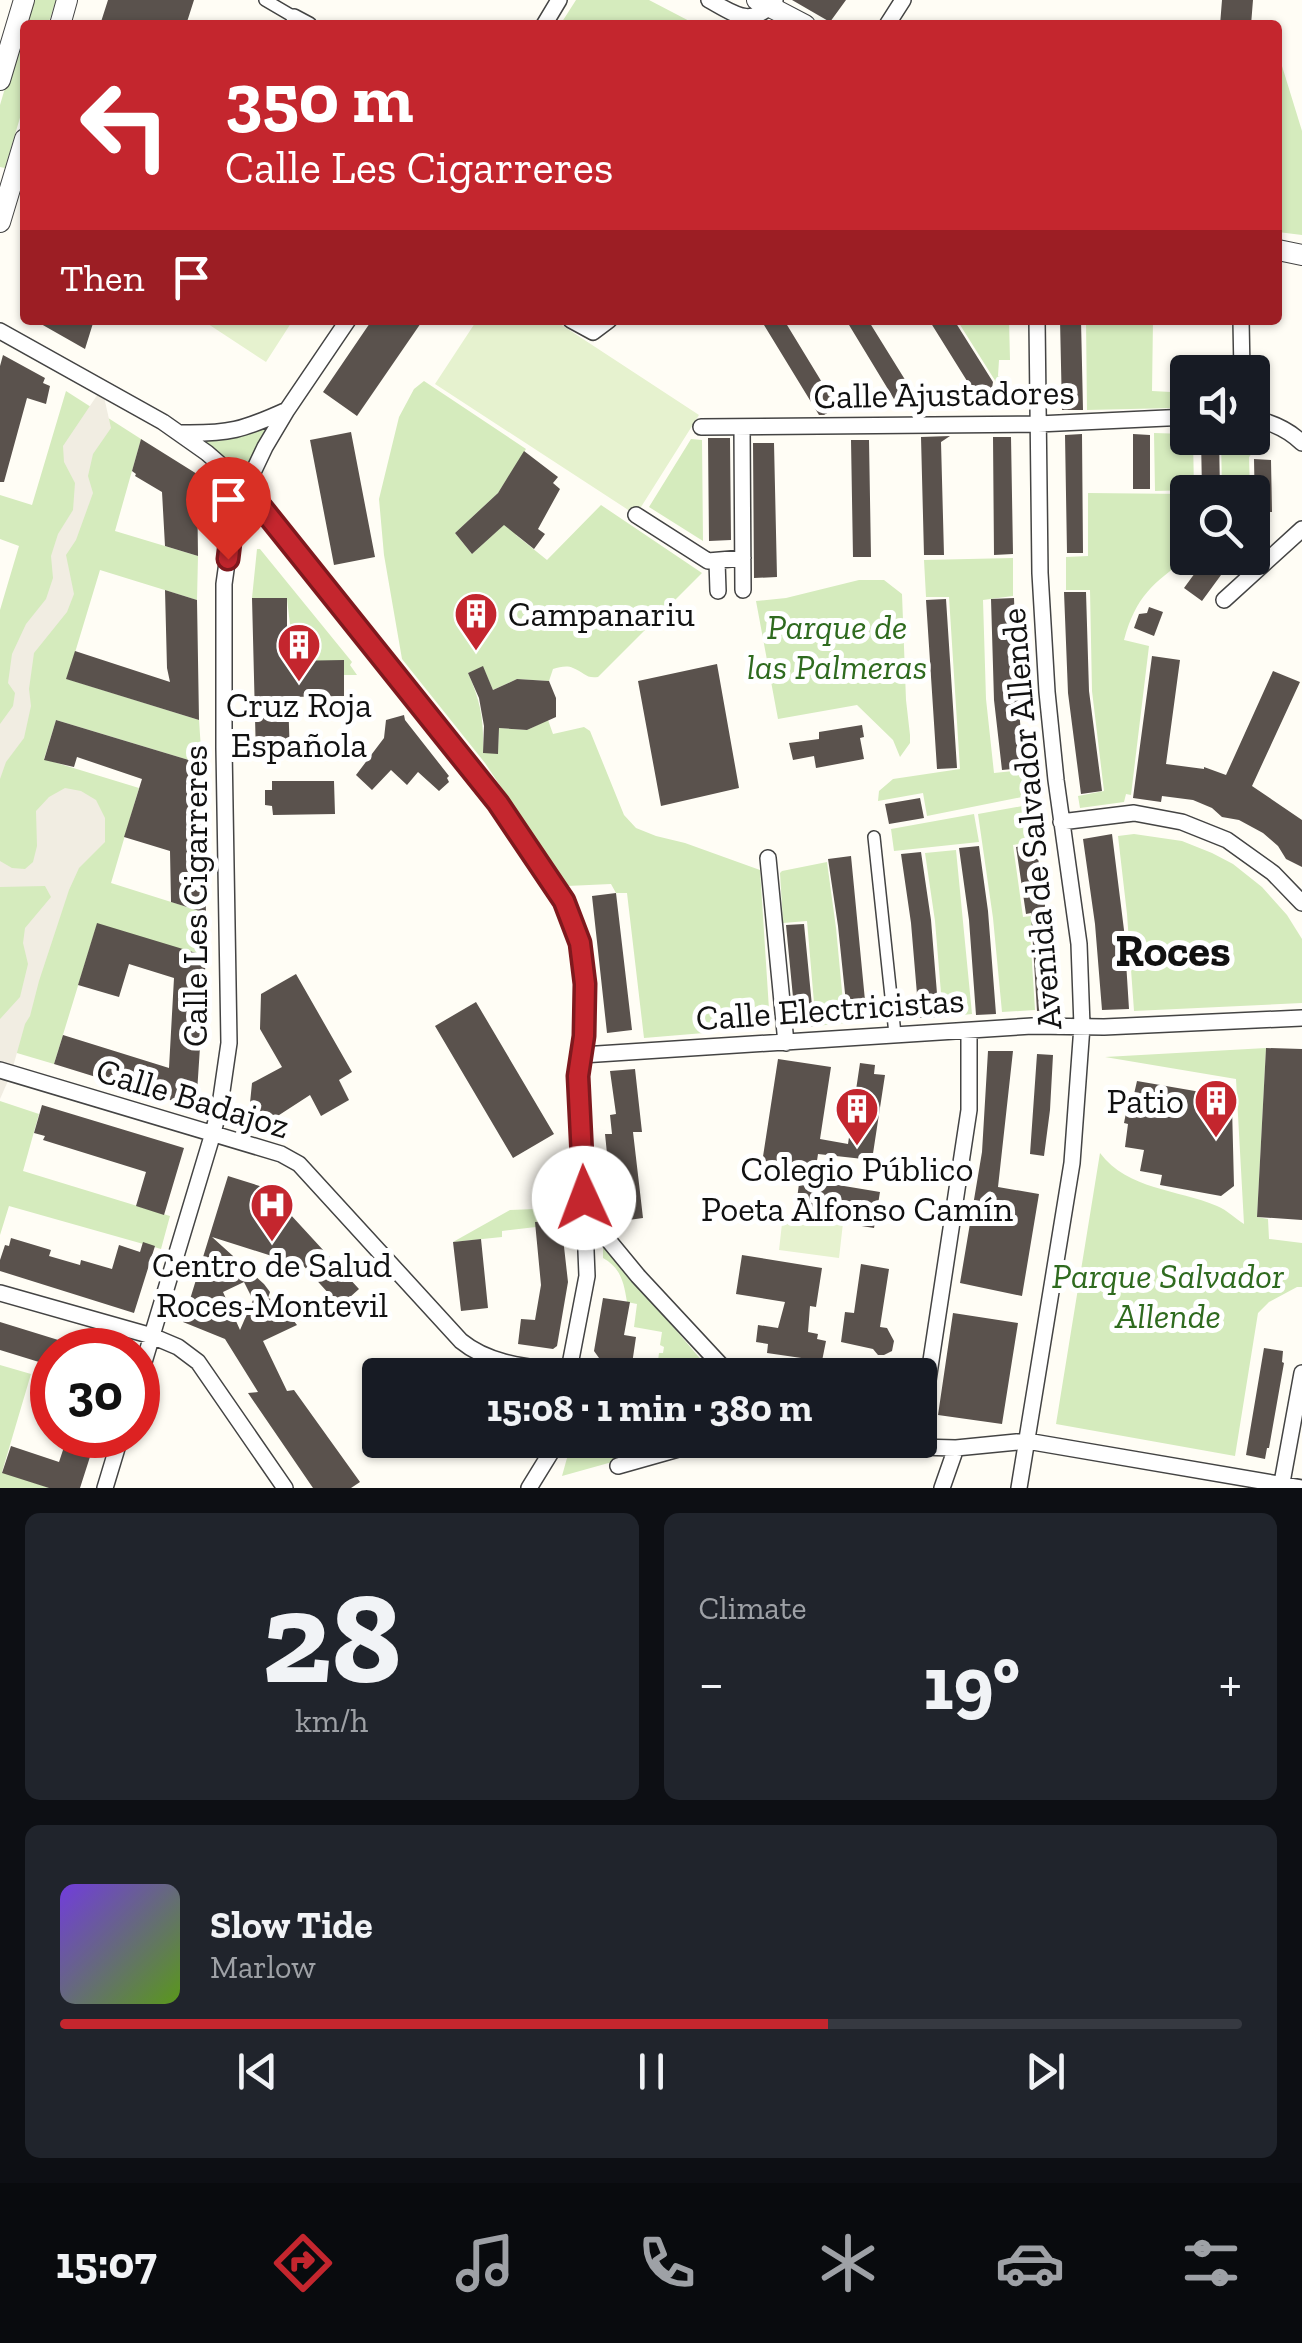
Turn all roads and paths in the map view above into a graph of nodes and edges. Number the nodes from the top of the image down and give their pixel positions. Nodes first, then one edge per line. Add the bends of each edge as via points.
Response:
1 (24, 0) edge
2 (265, 0) edge
3 (709, 0) edge
4 (768, 2) edge
5 (300, 20) edge
6 (797, 20) edge
7 (0, 80) edge
8 (20, 154) edge
9 (2, 208) edge
10 (345, 325) edge
11 (580, 325) edge
12 (602, 325) edge
13 (1036, 325) edge
14 (1241, 325) edge
15 (0, 330) edge
16 (1242, 355) edge
17 (286, 410) junction
18 (1170, 418) edge
19 (1270, 423) edge
20 (1038, 424) junction
21 (701, 426) dead end
22 (742, 427) junction
23 (179, 433) junction
24 (1302, 443) edge
25 (246, 488) junction
26 (636, 515) dead end
27 (1302, 529) edge
28 (743, 558) junction
29 (717, 560) junction
30 (718, 590) dead end
31 (743, 590) dead end
32 (1224, 600) dead end
33 (1062, 822) junction
34 (874, 837) dead end
35 (768, 858) dead end
36 (1302, 903) edge
37 (1302, 1018) edge
38 (1082, 1026) junction
39 (969, 1030) junction
40 (895, 1034) junction
41 (786, 1043) junction
42 (582, 1055) junction
43 (0, 1070) edge
44 (213, 1133) junction
45 (584, 1198) junction
46 (0, 1292) edge
47 (124, 1328) edge
48 (154, 1328) edge
49 (160, 1340) edge
50 (489, 1358) edge
51 (576, 1358) edge
52 (714, 1358) edge
53 (931, 1358) edge
54 (1302, 1374) edge
55 (1027, 1441) junction
56 (937, 1444) edge
57 (956, 1448) junction
58 (114, 1458) edge
59 (546, 1458) edge
60 (646, 1458) edge
61 (618, 1466) dead end
62 (1281, 1486) edge
63 (105, 1488) edge
64 (285, 1488) edge
65 (529, 1488) edge
66 (942, 1488) edge
67 (1020, 1488) edge
68 (1302, 1488) edge

1 - 7 street
2 - 5 street
3 - 4 street via 751,18
4 - 6 street
8 - 9 street
10 - 17 street, Calle Les Cigarreres
11 - 12 street via 593,332
13 - 20 street, Avenida de Salvador Allende
14 - 16 street
15 - 23 street
17 - 23 street via 246,429
17 - 25 street, Calle Les Cigarreres
18 - 20 street, Calle Ajustadores
19 - 24 street
20 - 22 street, Calle Ajustadores
20 - 33 street, Avenida de Salvador Allende via 1047,692
21 - 22 street, Calle Ajustadores
22 - 28 street
23 - 25 street
25 - 42 street via 498,803 564,901 582,956
25 - 44 street, Calle Les Cigarreres via 224,584 229,1042
26 - 29 street via 708,562
27 - 32 street
28 - 29 street
28 - 31 street
29 - 30 street
33 - 36 street via 1134,813 1182,822 1236,846
33 - 38 street, Avenida de Salvador Allende via 1079,944
34 - 40 street
35 - 41 street
37 - 38 street, Calle Electricistas
38 - 39 street, Calle Electricistas
38 - 55 street, Avenida de Salvador Allende via 1072,1164
39 - 40 street, Calle Electricistas
39 - 53 street via 969,1110
40 - 41 street, Calle Electricistas
41 - 42 street, Calle Electricistas
42 - 45 street
43 - 44 street, Calle Badajoz
44 - 48 street, Calle Les Cigarreres
44 - 50 street, Calle Badajoz via 299,1164 460,1342
45 - 51 street via 587,1276
45 - 52 street via 605,1236
46 - 47 street
49 - 64 street via 198,1362
54 - 62 street
55 - 57 street
55 - 62 street
55 - 67 street, Avenida de Salvador Allende
56 - 57 street
57 - 66 street
58 - 63 street
59 - 65 street
60 - 61 street
62 - 68 street

